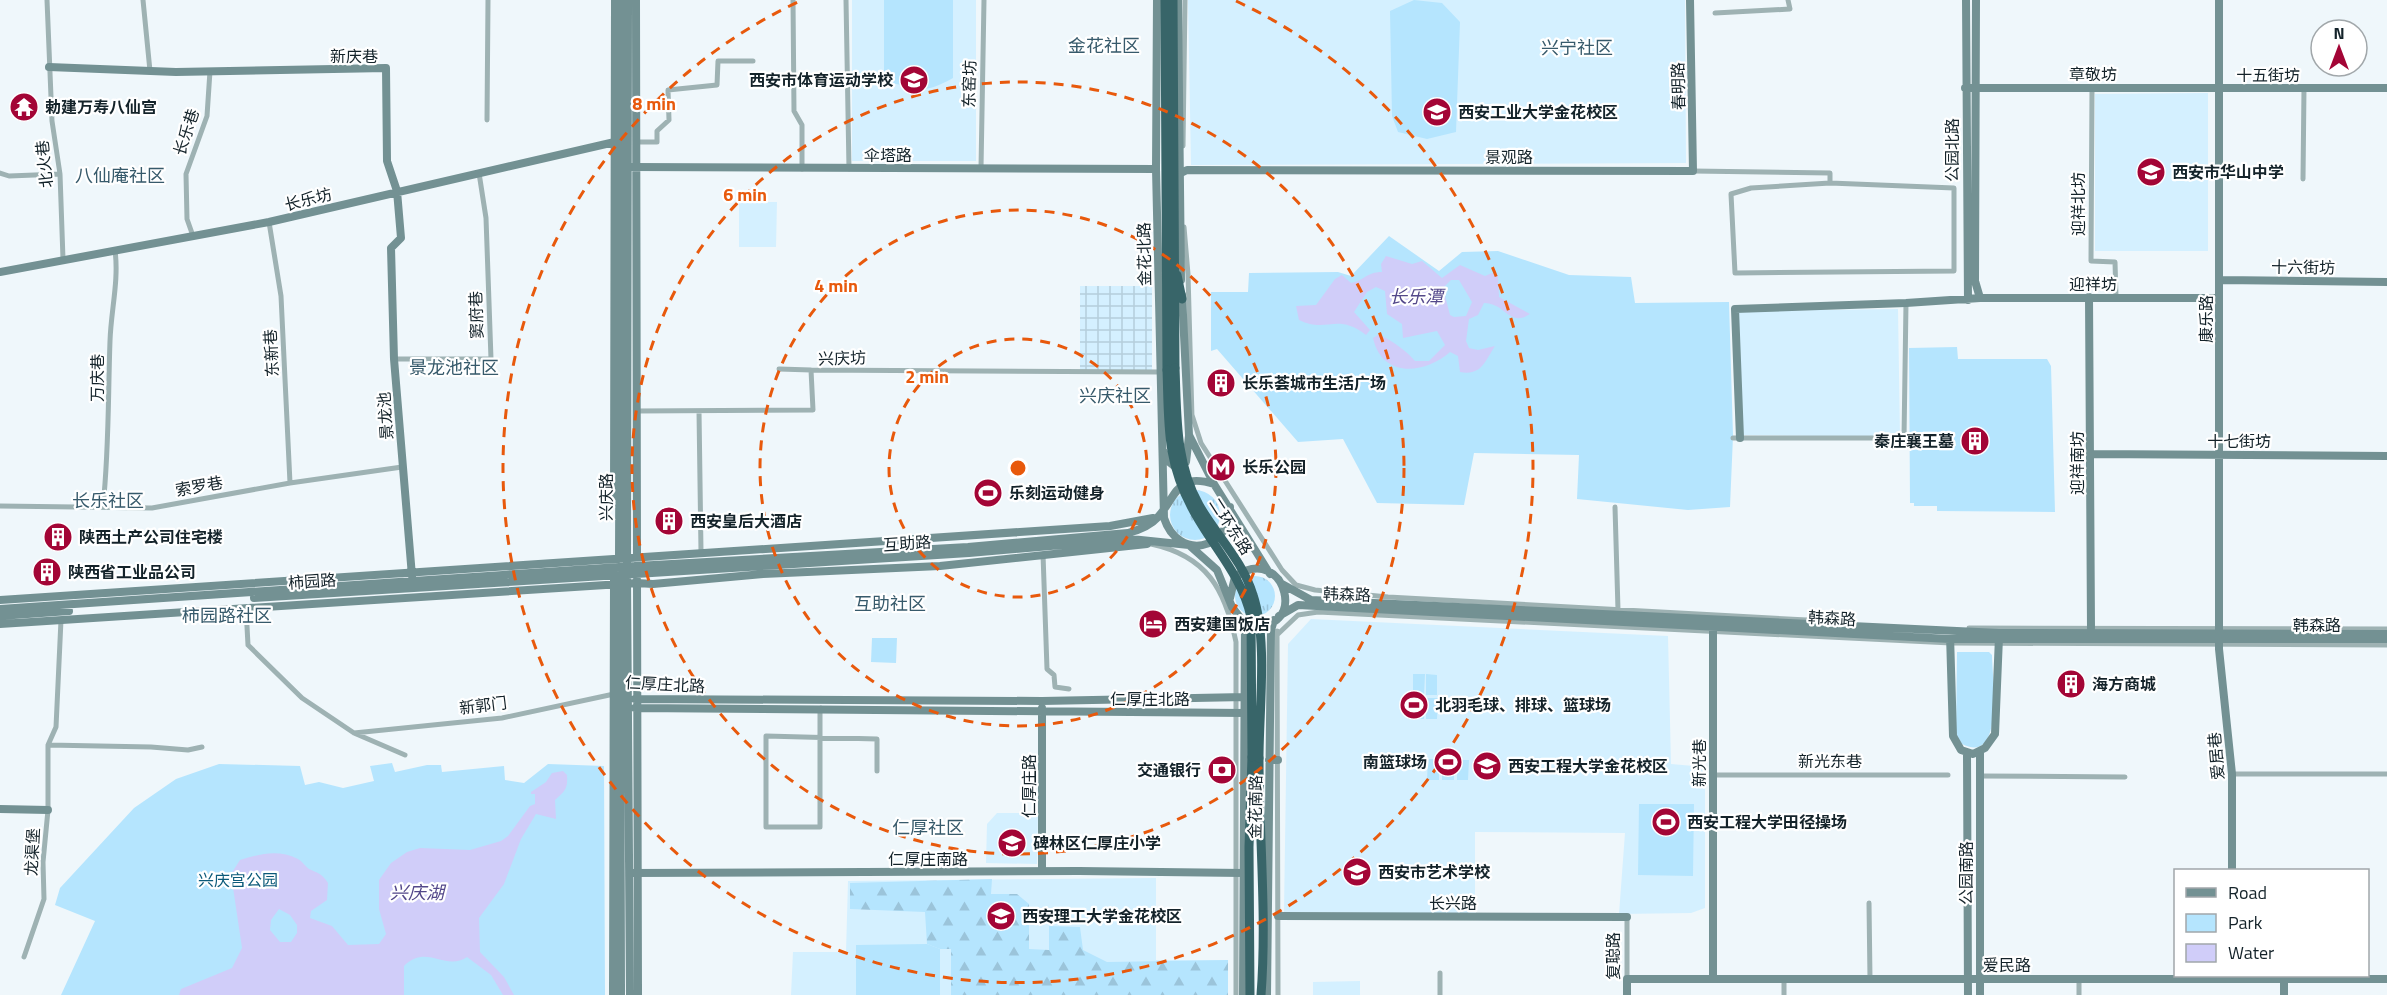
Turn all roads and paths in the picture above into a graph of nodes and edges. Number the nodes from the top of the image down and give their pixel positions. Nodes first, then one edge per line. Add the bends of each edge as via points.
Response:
1 (47, 0) edge
2 (143, 0) edge
3 (488, 0) edge
4 (615, 0) edge
5 (621, 0) edge
6 (628, 0) edge
7 (636, 0) edge
8 (793, 0) edge
9 (846, 0) edge
10 (984, 0) edge
11 (1157, 0) edge
12 (1165, 0) edge
13 (1173, 0) edge
14 (1178, 0) edge
15 (1185, 0) edge
16 (1690, 0) edge
17 (1788, 0) edge
18 (1966, 0) edge
19 (1976, 0) edge
20 (2219, 0) edge
21 (1715, 13) dead end
22 (753, 61) dead end
23 (50, 67) junction
24 (150, 71) junction
25 (210, 71) junction
26 (1965, 88) junction
27 (1975, 88) junction
28 (2092, 88) junction
29 (2220, 88) junction
30 (2304, 88) junction
31 (2387, 88) edge
32 (486, 120) dead end
33 (618, 141) junction
34 (636, 142) junction
35 (628, 167) junction
36 (981, 168) junction
37 (802, 169) junction
38 (849, 169) junction
39 (1156, 169) junction
40 (1693, 171) junction
41 (479, 172) junction
42 (0, 173) edge
43 (1181, 173) junction
44 (60, 174) junction
45 (2304, 179) dead end
46 (1830, 183) junction
47 (397, 191) junction
48 (269, 222) junction
49 (193, 236) junction
50 (391, 248) joint
51 (115, 250) junction
52 (1169, 255) junction
53 (63, 259) junction
54 (0, 272) edge
55 (2220, 280) junction
56 (2387, 282) edge
57 (2090, 297) junction
58 (2116, 297) junction
59 (1980, 298) junction
60 (2219, 298) junction
61 (1182, 299) junction
62 (1968, 300) junction
63 (1906, 303) junction
64 (1159, 305) junction
65 (394, 359) junction
66 (779, 369) dead end
67 (811, 370) junction
68 (1167, 370) junction
69 (637, 411) junction
70 (699, 411) junction
71 (1192, 415) junction
72 (1189, 435) junction
73 (1737, 438) joint
74 (1162, 442) junction
75 (2090, 454) junction
76 (2220, 454) junction
77 (2387, 456) edge
78 (402, 467) junction
79 (290, 483) junction
80 (1214, 484) junction
81 (0, 506) edge
82 (103, 506) junction
83 (1164, 507) junction
84 (1230, 507) junction
85 (1615, 507) dead end
86 (1160, 516) junction
87 (1001, 532) junction
88 (1160, 542) junction
89 (1002, 544) junction
90 (1149, 544) junction
91 (1189, 545) junction
92 (701, 551) junction
93 (1043, 551) junction
94 (690, 552) junction
95 (637, 556) junction
96 (620, 557) junction
97 (705, 562) junction
98 (637, 570) junction
99 (620, 571) junction
100 (411, 572) junction
101 (1270, 574) junction
102 (413, 580) junction
103 (637, 582) junction
104 (1286, 582) junction
105 (620, 584) junction
106 (1230, 597) junction
107 (0, 600) edge
108 (0, 609) edge
109 (246, 609) junction
110 (1618, 610) junction
111 (1298, 615) junction
112 (0, 616) edge
113 (1276, 618) junction
114 (61, 620) junction
115 (0, 624) edge
116 (1245, 624) junction
117 (1713, 625) junction
118 (2091, 628) junction
119 (2387, 629) edge
120 (1278, 634) junction
121 (2387, 634) edge
122 (1950, 635) junction
123 (1999, 636) junction
124 (2219, 636) junction
125 (2387, 639) edge
126 (2387, 645) edge
127 (1069, 689) dead end
128 (1236, 697) junction
129 (1245, 697) junction
130 (637, 700) junction
131 (823, 700) junction
132 (622, 701) junction
133 (1042, 701) junction
134 (637, 709) junction
135 (820, 711) junction
136 (1042, 712) junction
137 (1236, 713) junction
138 (1245, 713) junction
139 (354, 733) junction
140 (820, 738) junction
141 (48, 745) junction
142 (202, 747) dead end
143 (1980, 752) junction
144 (1967, 753) junction
145 (405, 755) dead end
146 (1256, 757) junction
147 (1274, 760) junction
148 (877, 771) dead end
149 (1948, 774) dead end
150 (2232, 774) junction
151 (2387, 774) edge
152 (1713, 775) junction
153 (1980, 777) junction
154 (2125, 777) dead end
155 (638, 784) junction
156 (628, 799) junction
157 (0, 809) edge
158 (48, 810) junction
159 (1251, 818) junction
160 (1244, 845) junction
161 (1263, 860) junction
162 (2232, 869) edge
163 (1042, 871) junction
164 (621, 873) junction
165 (638, 873) junction
166 (1239, 873) junction
167 (1268, 883) junction
168 (1869, 903) dead end
169 (1278, 916) junction
170 (1627, 917) joint
171 (24, 957) dead end
172 (1243, 965) junction
173 (1268, 967) junction
174 (1440, 973) dead end
175 (2233, 977) edge
176 (1968, 978) junction
177 (1980, 978) junction
178 (1627, 979) junction
179 (1713, 979) junction
180 (1784, 979) junction
181 (1870, 979) junction
182 (2079, 979) junction
183 (2284, 979) junction
184 (2387, 979) edge
185 (614, 995) edge
186 (621, 995) edge
187 (630, 995) edge
188 (638, 995) edge
189 (1236, 995) edge
190 (1243, 995) edge
191 (1250, 995) edge
192 (1261, 995) edge
193 (1268, 995) edge
194 (1278, 995) edge
195 (1440, 995) edge
196 (1627, 995) edge
197 (1784, 995) edge
198 (1968, 995) edge
199 (1980, 995) edge
200 (2079, 995) edge
201 (2284, 995) edge

1 - 23 street, 北火巷
2 - 24 street
3 - 32 street
4 - 33 street
5 - 33 street, 兴庆路
6 - 35 street, 兴庆路
7 - 34 street
8 - 37 street via 794,111 802,125
9 - 38 street
10 - 36 street, 东窑坊
11 - 39 street, 金花北路
12 - 52 highway, 二环东路
13 - 52 highway, 二环东路
14 - 43 street
15 - 43 street
16 - 40 street, 春明路
17 - 21 street via 1790,9
18 - 26 street, 公园北路
19 - 27 street, 公园北路
20 - 29 street, 康乐路
22 - 34 street via 718,61 717,85 668,90 669,120 657,131 657,142
23 - 24 street
23 - 44 street, 北火巷 via 52,121
24 - 25 street
25 - 47 street, 新庆巷 via 386,68 387,161
25 - 49 street, 长乐巷 via 207,116 186,174 187,219
26 - 27 street, 章敬坊
26 - 62 street, 公园北路
27 - 28 street, 章敬坊
27 - 59 street, 公园北路 via 1975,281
28 - 29 street, 章敬坊
28 - 58 street, 迎祥北坊 via 2091,261 2115,262
29 - 30 street, 十五街坊
29 - 55 street, 康乐路
30 - 31 street, 十五街坊
30 - 45 street
33 - 35 street, 兴庆路
33 - 41 street, 长乐坊
33 - 96 street
34 - 35 street
35 - 37 street, 伞塔路
35 - 69 street
35 - 96 street, 兴庆路
36 - 38 street, 伞塔路
36 - 39 street, 伞塔路
37 - 38 street, 伞塔路
39 - 64 street, 金花北路
40 - 43 street, 景观路
40 - 46 street, 景观路 via 1830,173
41 - 47 street, 长乐坊
41 - 65 street, 窦府巷 via 486,219 491,359
42 - 44 street
43 - 61 street
43 - 71 street
44 - 53 street, 北火巷
46 - 46 street via 1751,188 1731,194 1735,273 1954,271 1954,188
47 - 48 street, 长乐坊
47 - 50 street, 新庆巷 via 401,238
48 - 49 street, 长乐坊
48 - 79 street, 东新巷 via 281,296
49 - 51 street, 长乐坊
50 - 65 street, 景龙池
51 - 53 street, 长乐坊
51 - 82 street, 万庆巷 via 118,273 110,339 110,413
52 - 61 highway
52 - 64 highway
52 - 68 highway, 二环东路
53 - 54 street, 长乐坊
55 - 56 street, 十六街坊
55 - 60 street, 康乐路
57 - 58 street, 迎祥坊
57 - 59 street, 迎祥坊
57 - 75 street, 迎祥南坊
58 - 60 street, 迎祥坊
59 - 62 street, 迎祥坊
60 - 76 street, 康乐路
61 - 72 street
62 - 63 street, 迎祥坊
63 - 73 street, 迎祥坊 via 1735,309
63 - 73 street via 1904,438
64 - 68 street, 金花北路
65 - 78 street, 景龙池
66 - 67 street
67 - 68 street, 兴庆坊
67 - 70 street, 兴庆坊 via 813,411
68 - 74 street, 金花北路
68 - 146 highway, 二环东路, bridge via 1177,442 1189,486 1234,558 1258,609 1261,634
69 - 70 street, 兴庆坊
69 - 95 street
70 - 92 street
71 - 72 street
71 - 104 street via 1202,443
72 - 74 street via 1187,459 1182,465 1169,462
72 - 80 street
74 - 83 street, 金花北路
75 - 76 street, 十七街坊
75 - 118 street, 迎祥南坊
76 - 77 street, 十七街坊
76 - 124 street, 康乐路
78 - 79 street, 索罗巷
78 - 100 street, 景龙池
79 - 82 street, 索罗巷 via 152,508
80 - 83 street via 1203,481 1180,486
80 - 84 street
81 - 82 street, 索罗巷
83 - 86 street
83 - 91 street via 1169,532
84 - 91 street via 1228,525 1216,540
84 - 101 street
85 - 110 street
86 - 87 street via 1124,525
86 - 89 street, 互助路 via 1139,530 1128,532
87 - 89 street
87 - 92 street
88 - 90 street
88 - 91 street, 互助路
88 - 93 street, 互助路 via 1131,538
89 - 97 street, 互助路
90 - 93 street
90 - 128 street via 1180,552 1213,580 1236,642
91 - 106 street via 1212,565
92 - 94 street
93 - 98 street, 互助路
93 - 103 street via 940,566
93 - 127 street via 1047,669 1054,675 1055,687
94 - 95 street
94 - 97 street
95 - 96 street
95 - 98 street
96 - 99 street, 兴庆路
96 - 99 street
96 - 100 street
97 - 98 street, 互助路
98 - 99 street, 互助路
98 - 103 street
99 - 102 street, 柿园路
99 - 105 street, 兴庆路
99 - 112 street, 柿园路
100 - 102 street, 景龙池
100 - 107 street
101 - 104 street
101 - 106 street via 1258,569 1241,573 1233,581
102 - 108 street, 柿园路
103 - 105 street
103 - 130 street
104 - 110 street via 1315,590 1388,597
104 - 113 street via 1287,599
104 - 117 street, 韩森路 via 1311,600
105 - 109 street
105 - 132 street, 兴庆路
105 - 132 street
106 - 116 street via 1232,607
109 - 114 street
109 - 139 street via 248,645 302,698
110 - 122 street
111 - 113 street
111 - 117 street via 1318,612
111 - 120 street
113 - 116 street via 1259,625
113 - 117 street, 韩森路 via 1298,605
113 - 120 street
113 - 147 street, 金花南路 via 1271,630
114 - 115 street
114 - 141 street, 龙渠堡 via 56,727
116 - 129 street, 金花南路
117 - 122 street, 韩森路
117 - 122 street
117 - 152 street, 新光巷
118 - 123 street
118 - 124 street
119 - 124 street
120 - 147 street
121 - 124 street, 韩森路
122 - 123 street, 韩森路
122 - 144 street via 1953,736
123 - 124 street, 韩森路
123 - 143 street via 1995,734
124 - 125 street, 韩森路
124 - 126 street
124 - 150 street, 爱居巷
128 - 129 street, 仁厚庄北路
128 - 133 street, 仁厚庄北路
128 - 137 street
129 - 138 street, 金花南路
130 - 131 street, 仁厚庄北路
130 - 132 street, 仁厚庄北路
130 - 134 street
131 - 133 street, 仁厚庄北路
131 - 135 street
132 - 134 street, 仁厚庄北路
132 - 139 street, 新郭门
132 - 156 street, 兴庆路
132 - 164 street
132 - 164 street, 兴庆路
133 - 136 street, 仁厚庄路
134 - 135 street, 仁厚庄北路
134 - 155 street
135 - 136 street, 仁厚庄北路
135 - 140 street
136 - 137 street, 仁厚庄北路
136 - 163 street, 仁厚庄路
137 - 138 street, 仁厚庄北路
137 - 166 street
138 - 160 street, 金花南路
139 - 145 street
140 - 140 street via 820,827 766,827 766,736
140 - 148 street via 877,739
141 - 142 street via 188,750
141 - 158 street, 龙渠堡
143 - 144 street
143 - 153 street, 公园南路
144 - 176 street, 公园南路
146 - 159 highway, 二环东路
146 - 161 highway, 二环东路
147 - 167 street, 金花南路
147 - 169 street
149 - 152 street, 新光东巷
150 - 151 street
150 - 162 street, 爱居巷
152 - 179 street, 新光巷
153 - 154 street
153 - 177 street, 公园南路
155 - 156 street
155 - 165 street
156 - 164 street, 兴庆路
157 - 158 street
158 - 171 street, 龙渠堡 via 43,862 45,899
159 - 160 highway
159 - 191 highway, 二环东路
160 - 166 street, 金花南路
161 - 167 highway
161 - 192 highway, 二环东路
163 - 165 street, 仁厚庄南路
163 - 166 street, 仁厚庄南路
164 - 165 street, 仁厚庄南路
164 - 185 street
164 - 186 street, 兴庆路
164 - 187 street, 兴庆路
165 - 188 street
166 - 172 street, 金花南路
166 - 189 street
167 - 173 street, 金花南路
168 - 181 street
169 - 170 street, 长兴路
169 - 194 street
170 - 178 street, 复聪路
172 - 190 street, 金花南路
172 - 191 highway
173 - 192 highway
173 - 193 street, 金花南路
174 - 195 street
175 - 182 street, 爱民路
175 - 183 street, 爱民路
176 - 177 street, 爱民路
176 - 181 street, 爱民路
176 - 198 street, 公园南路
177 - 182 street, 爱民路
177 - 199 street, 公园南路
178 - 179 street, 爱民路
178 - 196 street, 复聪路
179 - 180 street, 爱民路
180 - 181 street, 爱民路
180 - 197 street
182 - 200 street
183 - 184 street, 爱民路
183 - 201 street

